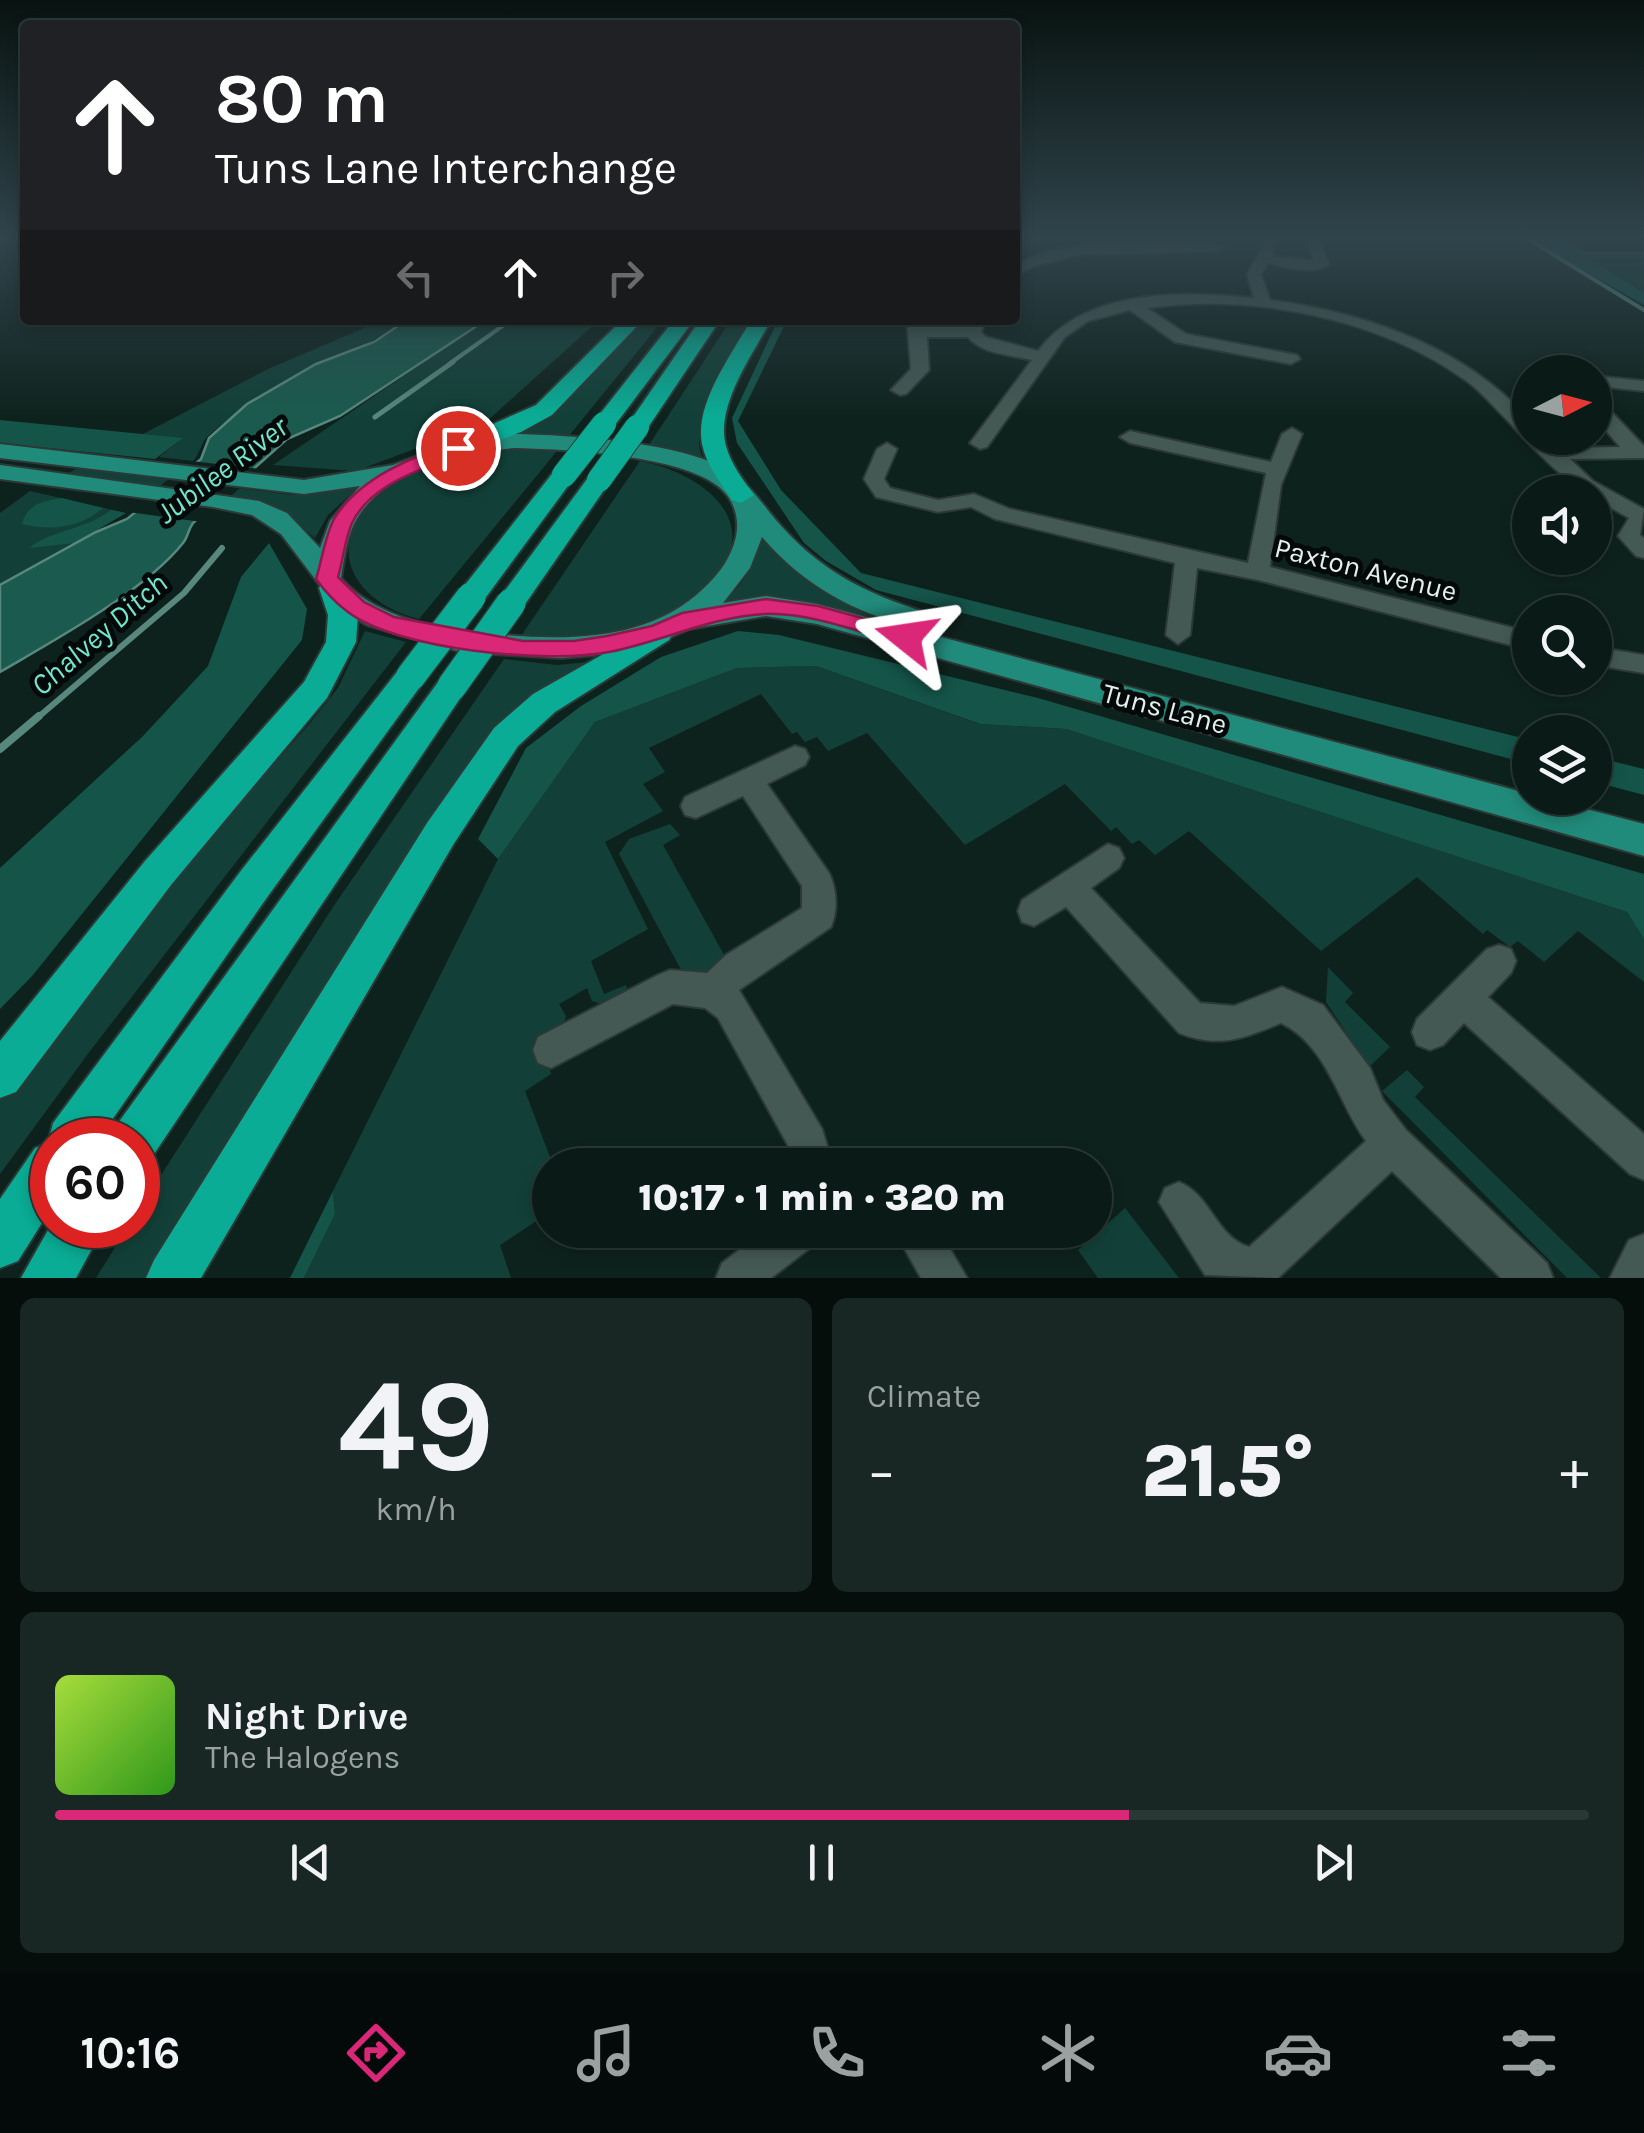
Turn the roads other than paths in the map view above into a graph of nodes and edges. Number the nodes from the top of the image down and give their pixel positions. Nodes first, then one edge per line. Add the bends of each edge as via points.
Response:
1 (1261, 298) edge
2 (1262, 302) junction
3 (1132, 305) junction
4 (629, 325) edge
5 (680, 325) edge
6 (707, 325) edge
7 (758, 325) edge
8 (917, 326) edge
9 (976, 326) edge
10 (1042, 357) junction
11 (1291, 358) dead end
12 (1612, 383) edge
13 (900, 384) dead end
14 (1644, 386) edge
15 (1512, 414) edge
16 (1612, 423) edge
17 (1292, 434) dead end
18 (1130, 438) dead end
19 (980, 442) dead end
20 (458, 448) junction
21 (0, 450) edge
22 (1640, 452) edge
23 (1612, 453) edge
24 (1549, 455) edge
25 (891, 456) dead end
26 (429, 458) junction
27 (1276, 469) junction
28 (0, 472) edge
29 (742, 496) junction
30 (1644, 518) edge
31 (1644, 551) edge
32 (1187, 559) junction
33 (1258, 572) junction
34 (330, 584) junction
35 (670, 627) junction
36 (1178, 634) dead end
37 (1512, 636) edge
38 (1612, 659) edge
39 (1644, 664) edge
40 (795, 757) dead end
41 (749, 782) junction
42 (1512, 784) edge
43 (696, 806) dead end
44 (1612, 812) edge
45 (1644, 820) edge
46 (1644, 840) edge
47 (1108, 858) dead end
48 (1070, 888) junction
49 (1034, 910) dead end
50 (1498, 961) dead end
51 (712, 990) junction
52 (1465, 1000) junction
53 (1430, 1032) dead end
54 (551, 1050) dead end
55 (0, 1076) edge
56 (86, 1118) edge
57 (151, 1118) edge
58 (1392, 1144) junction
59 (809, 1148) edge
60 (1644, 1160) edge
61 (30, 1198) edge
62 (1179, 1202) dead end
63 (0, 1243) edge
64 (65, 1248) edge
65 (776, 1248) edge
66 (927, 1248) edge
67 (1644, 1255) edge
68 (46, 1278) edge
69 (172, 1278) edge
70 (737, 1278) edge
71 (946, 1278) edge
72 (1532, 1278) edge
73 (1631, 1278) edge

1 - 2 street
2 - 3 street via 1185,298
2 - 15 street via 1397,338 1448,361
3 - 10 street via 1074,320
3 - 11 street via 1211,351
4 - 20 highway via 544,410
5 - 56 highway, bridge via 254,884
6 - 57 highway, bridge
7 - 29 highway via 712,433
8 - 9 street
8 - 13 street via 920,370
9 - 10 street via 980,341
10 - 19 street
12 - 14 street
16 - 22 street
17 - 27 street
18 - 27 street
20 - 26 main road, Tuns Lane
20 - 29 main road, Tuns Lane via 531,440 636,453 688,463
21 - 26 main road via 328,486
22 - 23 street
24 - 30 street via 1586,486
25 - 32 street, Paxton Avenue via 874,479 882,493 938,506 972,496 1003,514
26 - 34 main road via 377,485 350,512 338,532
27 - 33 street
28 - 34 main road, Tuns Lane via 265,512 292,528
29 - 35 main road via 749,521 741,561 719,590
29 - 42 main road, Tuns Lane via 804,568 886,611
30 - 31 street via 1629,536
32 - 33 street, Paxton Avenue
32 - 36 street
33 - 37 street, Paxton Avenue
34 - 35 main road, Tuns Lane via 386,623 523,649 574,650
34 - 55 highway via 343,628 324,677 158,873
35 - 46 main road, Tuns Lane via 766,606 818,614
35 - 69 highway via 568,686 506,737 440,834
38 - 39 street
40 - 41 street
41 - 43 street
41 - 51 street via 818,883 819,916
44 - 45 main road
47 - 48 street
48 - 49 street
48 - 58 street via 1192,1020 1234,1024 1282,1005 1310,1018 1357,1081 1369,1113
50 - 52 street
51 - 54 street via 670,987
51 - 59 street via 730,1006
52 - 53 street
52 - 60 street
58 - 62 street via 1255,1270 1220,1260
58 - 72 street
61 - 63 highway
64 - 68 highway
65 - 70 street
66 - 71 street
67 - 73 street

